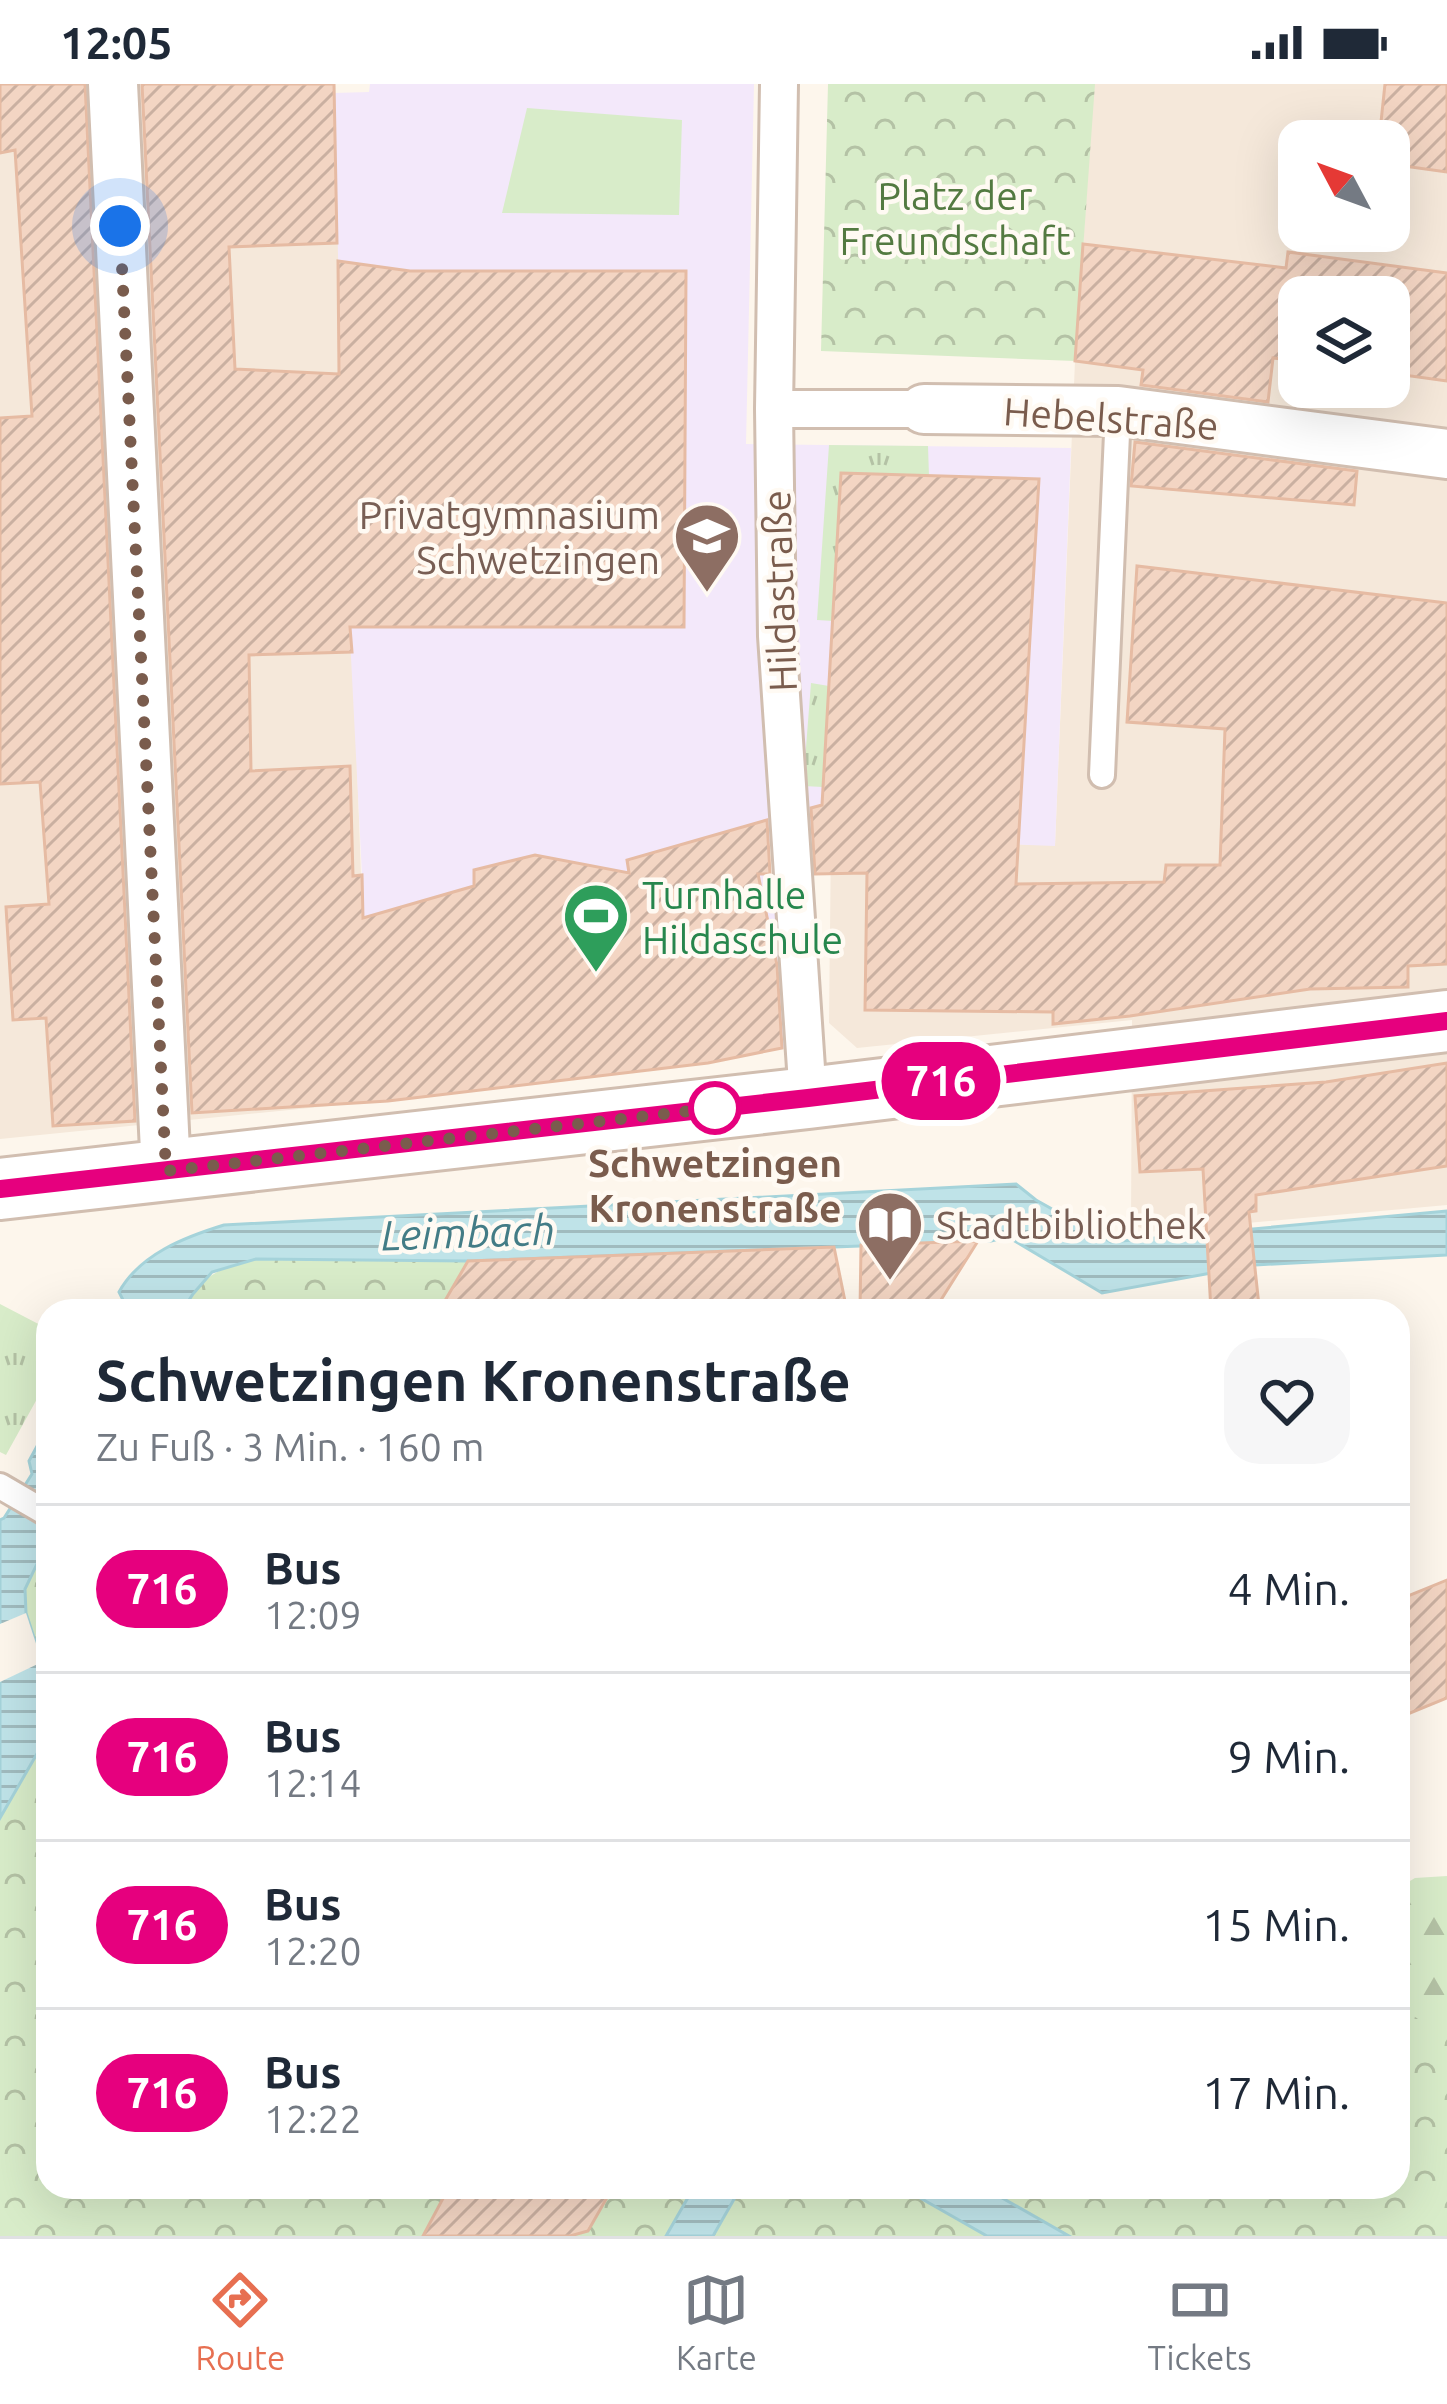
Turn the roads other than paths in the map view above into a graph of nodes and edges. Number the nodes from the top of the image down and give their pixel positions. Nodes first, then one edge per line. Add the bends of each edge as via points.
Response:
1 (113, 84) edge
2 (779, 84) edge
3 (774, 409) junction
4 (924, 409) joint
5 (1118, 411) junction
6 (1447, 454) edge
7 (1102, 775) dead end
8 (1447, 1021) edge
9 (808, 1098) junction
10 (166, 1171) junction
11 (0, 1189) edge
12 (9, 1491) edge
13 (36, 1507) edge

1 - 10 street
2 - 3 street, Hildastraße
3 - 4 street, Hebelstraße
3 - 9 street, Hildastraße via 778,637
4 - 5 street, Hebelstraße
5 - 6 street, Hebelstraße
5 - 7 lane
8 - 9 street
9 - 10 street
10 - 11 street
12 - 13 lane

